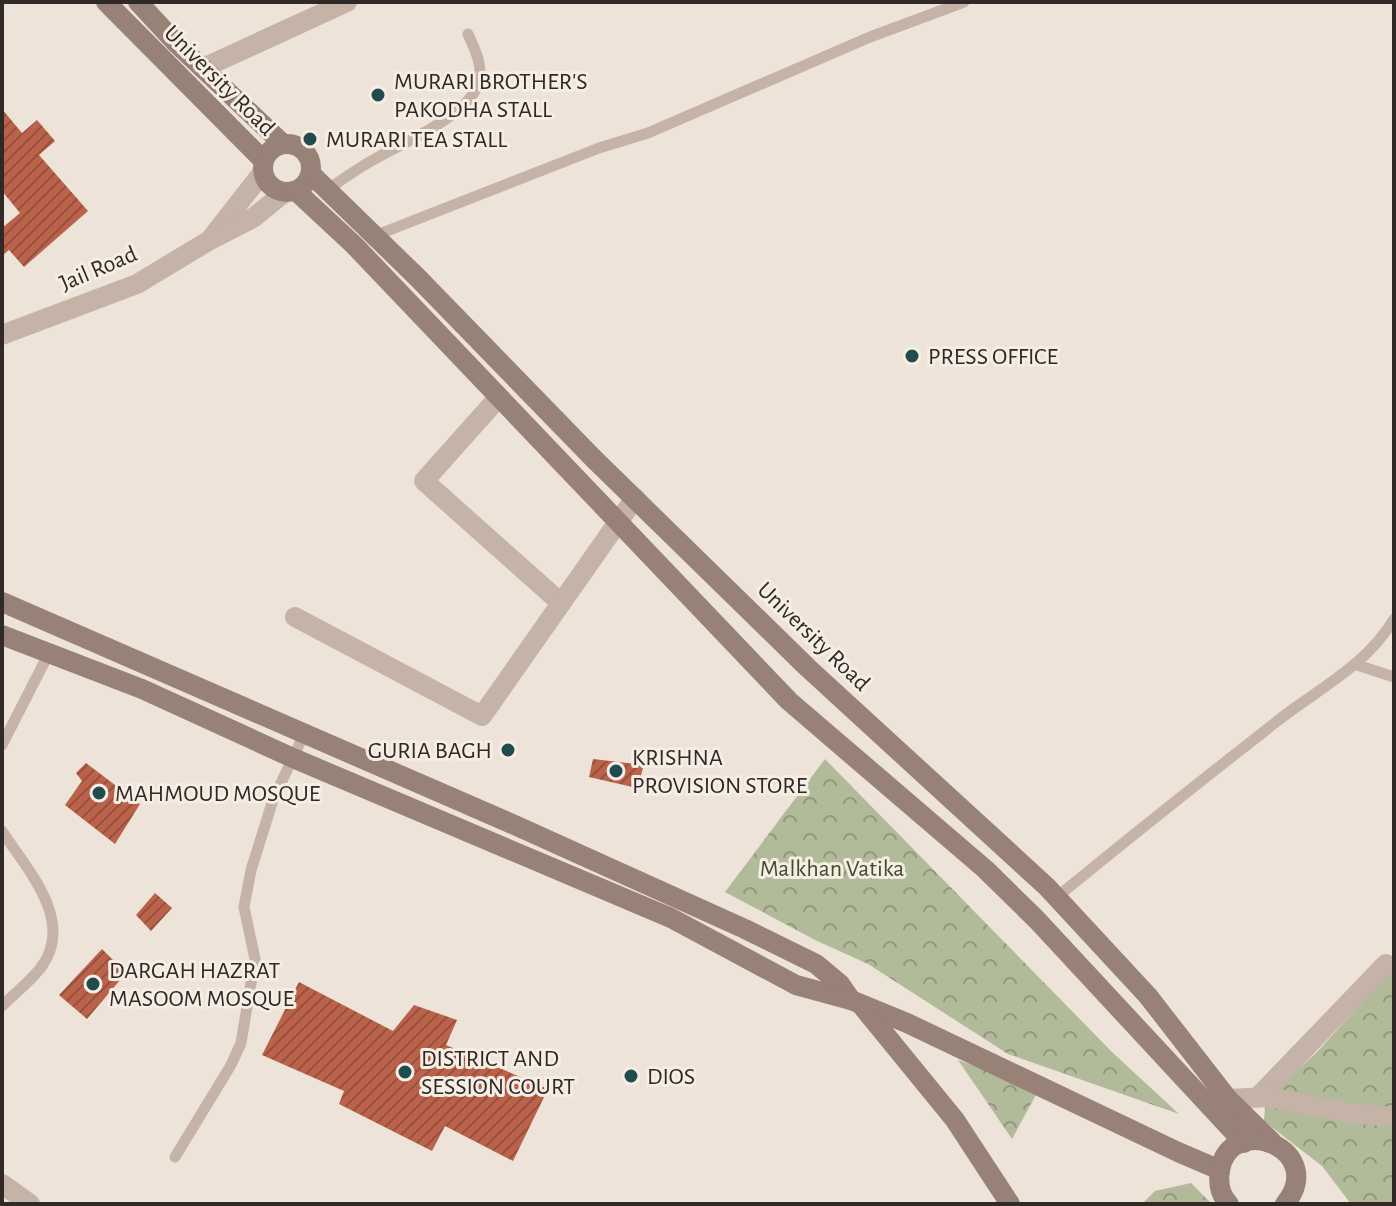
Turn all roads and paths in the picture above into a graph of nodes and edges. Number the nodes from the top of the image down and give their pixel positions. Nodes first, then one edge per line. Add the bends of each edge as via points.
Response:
1 (106, 2) edge
2 (138, 2) edge
3 (347, 2) edge
4 (964, 2) edge
5 (468, 34) dead end
6 (203, 68) junction
7 (282, 143) junction
8 (264, 166) junction
9 (311, 174) junction
10 (327, 190) junction
11 (291, 191) junction
12 (374, 236) junction
13 (210, 240) junction
14 (2, 335) edge
15 (498, 398) junction
16 (635, 498) junction
17 (617, 523) junction
18 (2, 602) edge
19 (561, 603) junction
20 (295, 617) dead end
21 (1394, 619) edge
22 (2, 635) edge
23 (48, 655) junction
24 (1357, 665) junction
25 (1394, 677) edge
26 (304, 734) junction
27 (2, 745) edge
28 (293, 758) junction
29 (2, 831) edge
30 (1057, 897) junction
31 (1386, 964) dead end
32 (856, 1003) junction
33 (2, 1006) edge
34 (1258, 1097) junction
35 (1228, 1099) junction
36 (1394, 1117) edge
37 (1272, 1142) junction
38 (1244, 1143) junction
39 (175, 1157) dead end
40 (1220, 1170) junction
41 (2, 1184) edge
42 (22, 1202) edge
43 (1286, 1203) edge
44 (1010, 1204) edge
45 (1229, 1204) edge

1 - 8 main road, University Road
2 - 6 main road, University Road
3 - 6 street
4 - 12 lane via 648,133
5 - 10 lane via 481,71 466,104
6 - 7 main road, University Road
7 - 8 main road via 271,150
7 - 9 main road via 304,150
8 - 11 main road via 267,182
8 - 13 street, Jail Road
9 - 10 main road, University Road
9 - 11 main road via 306,184
10 - 12 main road, University Road
11 - 13 street, Jail Road
11 - 15 main road via 354,245
12 - 16 main road, University Road
13 - 14 street, Jail Road via 137,284
15 - 17 main road
15 - 19 street via 424,481
16 - 17 street
16 - 30 main road, University Road via 808,668
17 - 19 street
17 - 38 main road via 789,701 1017,899
18 - 26 main road
19 - 20 street via 482,716
21 - 24 lane
22 - 23 main road
23 - 27 lane
23 - 28 main road via 142,689
24 - 25 lane
24 - 30 lane via 1283,716
26 - 28 lane
26 - 32 main road via 745,929 816,964
28 - 32 main road via 671,918 796,985
28 - 39 lane via 273,800 244,907 255,959 241,1043
29 - 33 lane via 48,904 53,935 42,966
30 - 35 main road, University Road via 1148,996
31 - 34 street
32 - 40 main road
32 - 44 main road via 955,1120
34 - 35 street
34 - 36 street
35 - 37 main road, University Road
37 - 38 main road
37 - 43 main road, University Road via 1290,1155 1296,1174 1293,1195
38 - 40 main road via 1235,1146
40 - 45 main road via 1218,1182
41 - 42 street

